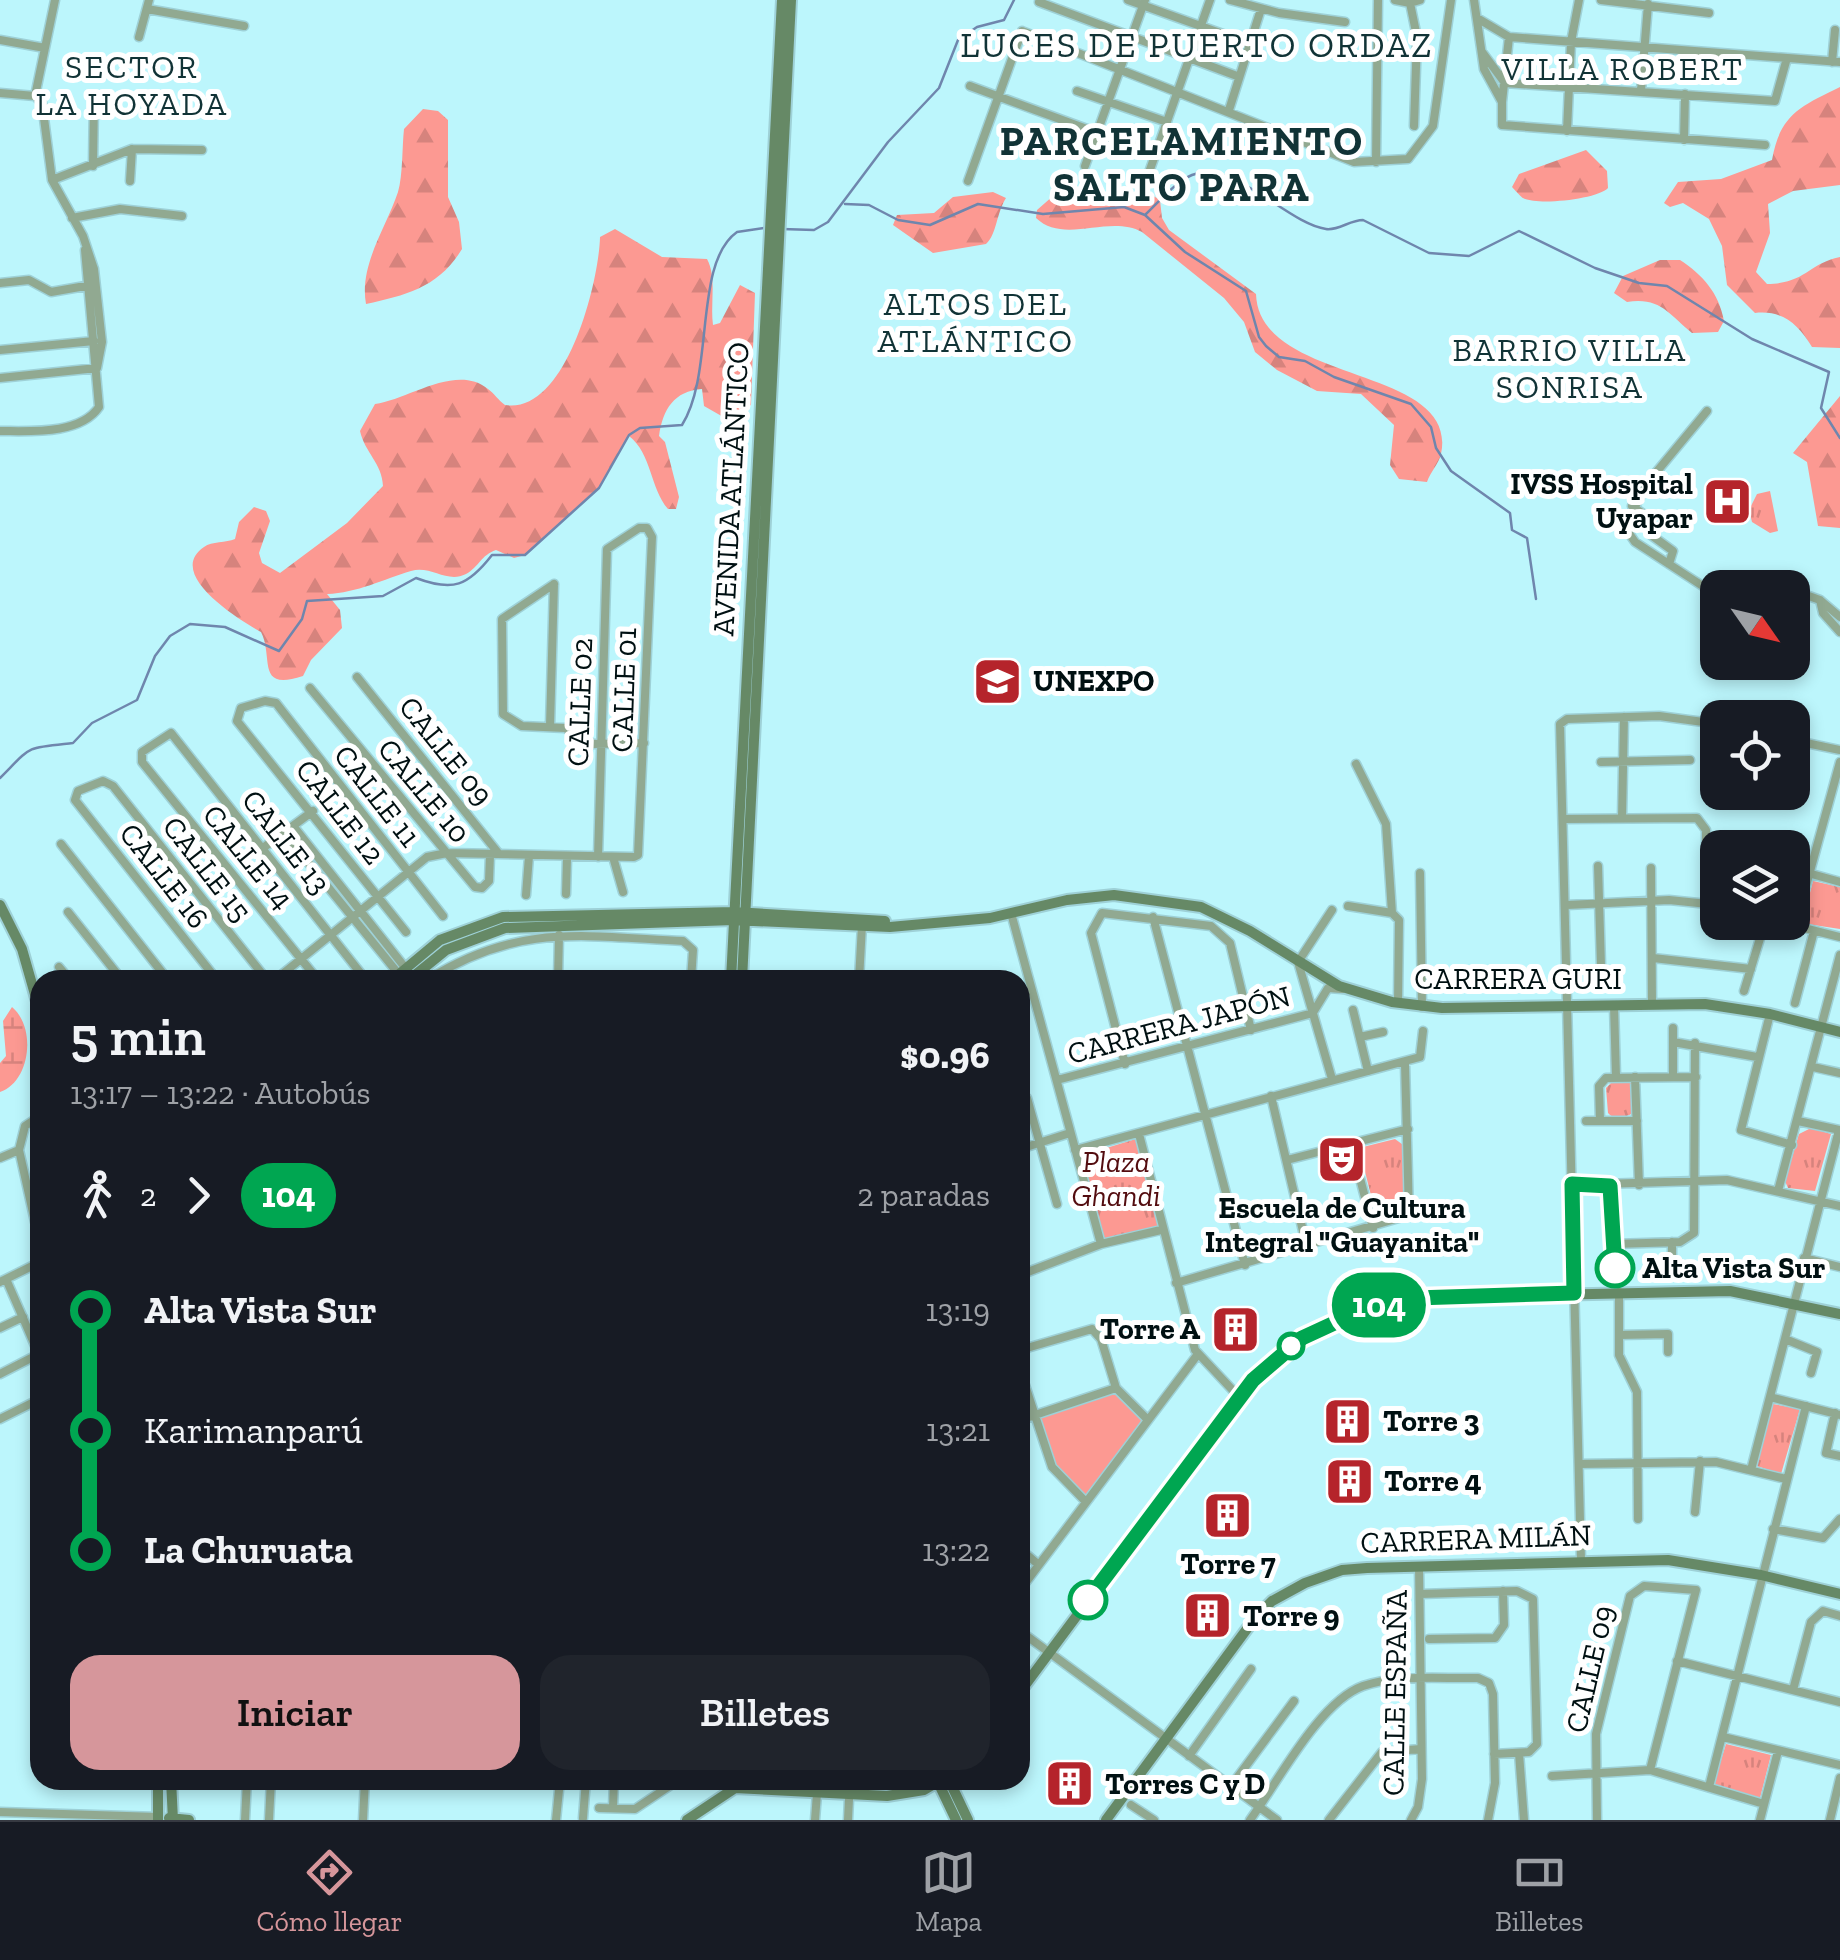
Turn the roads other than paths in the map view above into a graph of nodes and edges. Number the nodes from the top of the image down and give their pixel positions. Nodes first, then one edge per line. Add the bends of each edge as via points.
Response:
1 (55, 0) edge
2 (782, 0) edge
3 (791, 0) edge
4 (1128, 0) edge
5 (1210, 0) edge
6 (1230, 0) edge
7 (1378, 0) edge
8 (1395, 0) edge
9 (1420, 0) edge
10 (1451, 0) edge
11 (1474, 0) edge
12 (1580, 0) edge
13 (1601, 0) edge
14 (1039, 2) edge
15 (1144, 3) edge
16 (1410, 3) junction
17 (148, 4) edge
18 (1648, 4) junction
19 (1262, 10) junction
20 (1709, 13) dead end
21 (1476, 18) junction
22 (1345, 22) dead end
23 (244, 26) dead end
24 (1201, 26) junction
25 (1835, 30) dead end
26 (140, 36) dead end
27 (1509, 37) junction
28 (1131, 38) junction
29 (0, 40) edge
30 (1571, 42) junction
31 (1248, 43) junction
32 (45, 48) junction
33 (1645, 48) junction
34 (1480, 49) junction
35 (1189, 57) junction
36 (1787, 58) junction
37 (1836, 62) edge
38 (1120, 70) junction
39 (1237, 76) junction
40 (1505, 84) junction
41 (970, 86) dead end
42 (1570, 86) junction
43 (1076, 90) dead end
44 (1178, 90) junction
45 (1642, 91) junction
46 (0, 93) edge
47 (1686, 94) junction
48 (35, 96) junction
49 (999, 97) junction
50 (94, 100) dead end
51 (1108, 102) junction
52 (1502, 102) junction
53 (1229, 110) junction
54 (1167, 122) junction
55 (1414, 126) dead end
56 (1566, 131) junction
57 (1098, 133) junction
58 (1684, 140) junction
59 (1764, 145) dead end
60 (132, 150) junction
61 (202, 150) dead end
62 (1155, 154) junction
63 (1376, 162) junction
64 (93, 166) junction
65 (1085, 166) dead end
66 (1147, 178) dead end
67 (52, 180) junction
68 (130, 181) dead end
69 (968, 181) dead end
70 (775, 213) junction
71 (182, 216) dead end
72 (72, 218) junction
73 (0, 282) edge
74 (93, 285) junction
75 (97, 328) junction
76 (94, 341) junction
77 (0, 350) edge
78 (98, 368) junction
79 (0, 378) edge
80 (1707, 412) dead end
81 (0, 431) edge
82 (1632, 506) junction
83 (651, 529) joint
84 (1668, 564) junction
85 (1700, 584) edge
86 (1810, 596) edge
87 (1820, 600) junction
88 (1840, 617) edge
89 (1840, 632) edge
90 (358, 676) dead end
91 (310, 688) dead end
92 (1624, 717) junction
93 (238, 721) joint
94 (1700, 723) edge
95 (550, 726) junction
96 (171, 733) joint
97 (601, 743) junction
98 (644, 743) junction
99 (1810, 744) edge
100 (1840, 750) edge
101 (1623, 760) junction
102 (1690, 760) dead end
103 (1601, 762) dead end
104 (1840, 762) edge
105 (1356, 764) dead end
106 (113, 786) joint
107 (313, 811) junction
108 (1622, 818) junction
109 (1563, 819) junction
110 (294, 828) junction
111 (1706, 830) edge
112 (284, 834) junction
113 (61, 844) dead end
114 (264, 848) junction
115 (447, 853) junction
116 (495, 854) junction
117 (529, 856) junction
118 (613, 856) junction
119 (598, 857) junction
120 (566, 858) junction
121 (1598, 866) dead end
122 (1810, 866) edge
123 (1651, 868) dead end
124 (1420, 872) dead end
125 (409, 873) junction
126 (1810, 874) edge
127 (1840, 882) edge
128 (623, 892) dead end
129 (566, 894) dead end
130 (526, 895) dead end
131 (379, 898) junction
132 (1652, 900) junction
133 (1598, 904) junction
134 (1700, 904) edge
135 (0, 905) edge
136 (1348, 906) dead end
137 (1566, 906) junction
138 (1332, 910) dead end
139 (68, 912) dead end
140 (362, 914) junction
141 (1010, 914) junction
142 (1392, 914) junction
143 (443, 916) dead end
144 (740, 916) junction
145 (1153, 916) junction
146 (351, 921) junction
147 (862, 922) junction
148 (1810, 930) edge
149 (1814, 931) junction
150 (406, 932) dead end
151 (560, 935) junction
152 (331, 936) junction
153 (1840, 937) edge
154 (1760, 940) edge
155 (1840, 955) edge
156 (1653, 958) junction
157 (302, 959) junction
158 (1298, 962) junction
159 (1601, 966) dead end
160 (59, 967) dead end
161 (1751, 969) junction
162 (62, 970) edge
163 (114, 970) edge
164 (160, 970) edge
165 (210, 970) edge
166 (259, 970) edge
167 (288, 970) edge
168 (310, 970) edge
169 (358, 970) edge
170 (388, 970) edge
171 (404, 970) edge
172 (413, 970) edge
173 (443, 970) edge
174 (558, 970) edge
175 (690, 970) edge
176 (732, 970) edge
177 (742, 970) edge
178 (860, 970) edge
179 (1026, 970) edge
180 (30, 976) edge
181 (1030, 985) edge
182 (1346, 989) junction
183 (1744, 991) dead end
184 (1398, 1003) junction
185 (1794, 1003) dead end
186 (1652, 1004) junction
187 (1614, 1005) junction
188 (1567, 1006) junction
189 (1422, 1007) junction
190 (1354, 1010) dead end
191 (1312, 1013) junction
192 (1770, 1014) junction
193 (1674, 1028) dead end
194 (1822, 1028) junction
195 (1251, 1030) junction
196 (1423, 1031) dead end
197 (1383, 1032) dead end
198 (1840, 1032) edge
199 (1360, 1037) junction
200 (1674, 1042) junction
201 (1695, 1043) junction
202 (1188, 1047) junction
203 (1757, 1057) junction
204 (1124, 1064) junction
205 (1405, 1064) junction
206 (1812, 1067) junction
207 (1368, 1071) junction
208 (1840, 1073) edge
209 (1673, 1076) junction
210 (1616, 1077) junction
211 (1635, 1077) junction
212 (1696, 1077) junction
213 (1332, 1079) junction
214 (1057, 1080) junction
215 (1270, 1096) junction
216 (1030, 1108) edge
217 (1206, 1114) junction
218 (1586, 1121) dead end
219 (1600, 1121) junction
220 (1798, 1121) junction
221 (1636, 1122) junction
222 (30, 1123) edge
223 (1408, 1129) junction
224 (1839, 1130) edge
225 (1070, 1133) junction
226 (1139, 1134) junction
227 (1040, 1143) junction
228 (1351, 1144) junction
229 (1792, 1145) junction
230 (1030, 1146) edge
231 (19, 1150) junction
232 (1076, 1150) junction
233 (0, 1158) edge
234 (1288, 1160) junction
235 (1697, 1182) junction
236 (1572, 1184) junction
237 (1639, 1185) junction
238 (1610, 1186) junction
239 (1778, 1191) junction
240 (30, 1199) edge
241 (1818, 1201) junction
242 (1057, 1204) dead end
243 (1840, 1206) edge
244 (1373, 1228) junction
245 (1161, 1230) junction
246 (1672, 1242) junction
247 (1100, 1244) junction
248 (1614, 1244) junction
249 (1307, 1248) junction
250 (1804, 1258) junction
251 (1246, 1265) junction
252 (1840, 1266) edge
253 (30, 1267) edge
254 (1615, 1268) dead end
255 (1030, 1271) edge
256 (1672, 1276) dead end
257 (3, 1280) edge
258 (1176, 1283) junction
259 (1618, 1292) junction
260 (1574, 1293) junction
261 (1794, 1304) junction
262 (1840, 1314) edge
263 (23, 1317) junction
264 (0, 1328) edge
265 (30, 1334) edge
266 (1619, 1335) junction
267 (1785, 1339) junction
268 (1030, 1347) edge
269 (1668, 1352) dead end
270 (1198, 1354) junction
271 (30, 1359) edge
272 (1811, 1373) dead end
273 (0, 1374) edge
274 (1116, 1388) junction
275 (1239, 1397) junction
276 (1770, 1397) junction
277 (30, 1403) edge
278 (1030, 1403) edge
279 (1806, 1406) junction
280 (1837, 1414) edge
281 (1034, 1416) junction
282 (1030, 1417) edge
283 (0, 1419) edge
284 (1148, 1420) junction
285 (1840, 1456) edge
286 (1700, 1461) junction
287 (1638, 1462) junction
288 (1578, 1464) junction
289 (1751, 1470) junction
290 (1786, 1479) junction
291 (1086, 1502) junction
292 (1695, 1512) dead end
293 (1638, 1519) dead end
294 (1840, 1519) edge
295 (1773, 1530) junction
296 (1030, 1557) edge
297 (1582, 1560) junction
298 (1039, 1565) junction
299 (1419, 1566) junction
300 (1761, 1574) junction
301 (1030, 1577) edge
302 (1503, 1591) junction
303 (1420, 1594) junction
304 (1840, 1594) edge
305 (1840, 1616) edge
306 (1030, 1639) edge
307 (1429, 1640) dead end
308 (1048, 1653) junction
309 (1678, 1661) junction
310 (1252, 1669) dead end
311 (1736, 1676) junction
312 (1030, 1678) edge
313 (1422, 1679) junction
314 (1793, 1690) junction
315 (1294, 1701) dead end
316 (1840, 1702) edge
317 (1166, 1738) junction
318 (1722, 1738) junction
319 (1421, 1749) junction
320 (1778, 1751) junction
321 (1519, 1753) junction
322 (1494, 1754) junction
323 (1189, 1756) junction
324 (1840, 1765) edge
325 (1650, 1770) junction
326 (1595, 1775) junction
327 (1552, 1776) dead end
328 (1840, 1778) edge
329 (1231, 1786) junction
330 (1709, 1786) junction
331 (158, 1790) edge
332 (172, 1790) edge
333 (246, 1790) edge
334 (270, 1790) edge
335 (365, 1790) edge
336 (559, 1790) edge
337 (585, 1790) edge
338 (613, 1790) edge
339 (664, 1790) edge
340 (731, 1790) edge
341 (817, 1790) edge
342 (849, 1790) edge
343 (924, 1790) edge
344 (945, 1790) edge
345 (948, 1790) edge
346 (849, 1799) dead end
347 (1764, 1804) junction
348 (1132, 1805) dead end
349 (1259, 1807) junction
350 (599, 1808) dead end
351 (612, 1808) junction
352 (0, 1812) edge
353 (692, 1817) edge
354 (583, 1818) edge
355 (158, 1819) edge
356 (173, 1819) edge
357 (189, 1820) edge
358 (245, 1820) edge
359 (269, 1820) edge
360 (362, 1820) edge
361 (556, 1820) edge
362 (815, 1820) edge
363 (848, 1820) edge
364 (956, 1820) edge
365 (968, 1820) edge
366 (1106, 1820) edge
367 (1154, 1820) edge
368 (1250, 1820) edge
369 (1277, 1820) edge
370 (1329, 1820) edge
371 (1411, 1820) edge
372 (1488, 1820) edge
373 (1524, 1820) edge
374 (1597, 1820) edge
375 (1760, 1820) edge
376 (1830, 1820) edge

1 - 32 street
2 - 70 street, AVENIDA ATLÁNTICO
3 - 70 street, AVENIDA ATLÁNTICO
4 - 15 street
5 - 24 street
6 - 19 street
7 - 63 street
8 - 16 street
9 - 16 street
10 - 63 street via 1432,126 1414,156
11 - 21 street
12 - 30 street
13 - 18 street
14 - 28 street
15 - 24 street
15 - 28 street
16 - 55 street
17 - 23 street
17 - 26 street
18 - 20 street
18 - 33 street
19 - 22 street
19 - 31 street
21 - 27 street
21 - 34 street
24 - 31 street
24 - 35 street
25 - 37 street
27 - 30 street
27 - 40 street
28 - 35 street
28 - 38 street
29 - 32 street
30 - 33 street
30 - 42 street
31 - 39 street
32 - 48 street
33 - 36 street
33 - 45 street
34 - 40 street
34 - 52 street via 1487,81
35 - 39 street
35 - 44 street
36 - 37 street
36 - 47 street via 1775,101
38 - 44 street
38 - 49 street via 1022,31
38 - 51 street
39 - 53 street
40 - 42 street
40 - 52 street
41 - 49 street
42 - 45 street
42 - 56 street
43 - 51 street
44 - 53 street
44 - 54 street
45 - 47 street
46 - 48 street
47 - 58 street
48 - 67 street via 42,103
49 - 57 street
49 - 69 street
50 - 64 street
51 - 54 street
51 - 57 street
52 - 56 street via 1502,125
53 - 63 street via 1354,162
54 - 62 street
56 - 58 street
57 - 62 street
57 - 65 street
58 - 59 street
60 - 61 street
60 - 64 street
60 - 68 street
62 - 66 street
64 - 67 street
67 - 72 street
70 - 144 street, AVENIDA ATLÁNTICO
71 - 72 street via 120,209
72 - 74 street via 86,245
73 - 74 street via 29,280 51,292
74 - 75 street
75 - 76 street
75 - 78 street
76 - 77 street
76 - 78 street
78 - 79 street
78 - 81 street via 101,402 90,419
80 - 82 street
82 - 84 street via 1649,518 1651,535 1674,551
82 - 84 street via 1626,532
83 - 97 street, CALLE 02 via 638,528 608,549
83 - 98 street, CALLE 01
84 - 85 street
86 - 87 street
87 - 88 street
87 - 89 street
90 - 116 street, CALLE 09
91 - 115 street, CALLE 10
92 - 94 street
92 - 101 street
92 - 109 street via 1560,724
93 - 107 street, CALLE 12
93 - 125 street, CALLE 11 via 241,708 276,703
95 - 95 street via 554,584 502,619 503,714 522,726
95 - 97 street
96 - 114 street, CALLE 13
96 - 157 street, CALLE 14 via 142,752 142,762
97 - 98 street
97 - 119 street, CALLE 02
98 - 118 street, CALLE 01 via 641,852
99 - 100 street
101 - 102 street
101 - 103 street
101 - 108 street
104 - 122 street
105 - 142 street via 1386,824
106 - 165 street, CALLE 16 via 102,781 78,791 75,800
106 - 166 street, CALLE 15
107 - 110 street
107 - 131 street, CALLE 12
108 - 109 street
108 - 111 street via 1702,822
109 - 137 street
110 - 112 street
110 - 140 street
112 - 114 street
112 - 146 street
113 - 164 street
114 - 152 street, CALLE 13
115 - 116 street
115 - 116 street, CALLE 10 via 470,884 482,888
115 - 125 street via 428,857
116 - 117 street
117 - 120 street
117 - 130 street
118 - 119 street
118 - 128 street
119 - 120 street
120 - 129 street
121 - 133 street
123 - 132 street
124 - 189 street
125 - 131 street
125 - 143 street, CALLE 11
126 - 127 street
131 - 140 street
131 - 150 street, CALLE 12
132 - 133 street
132 - 134 street
132 - 156 street
133 - 137 street
133 - 159 street
135 - 180 street
136 - 142 street
137 - 188 street
138 - 158 street
139 - 163 street
140 - 146 street
140 - 171 street
141 - 147 street, CARRERA GURI via 921,924
141 - 158 street, CARRERA GURI via 1085,897 1180,901 1237,924
141 - 179 street
142 - 184 street via 1399,920
144 - 147 street, CARRERA GURI
144 - 172 street, CARRERA GURI via 629,920 526,914 440,940
144 - 176 street, AVENIDA ATLÁNTICO
144 - 177 street, AVENIDA ATLÁNTICO
145 - 195 street via 1224,933
145 - 202 street
145 - 204 street via 1112,911 1092,924
146 - 152 street
146 - 170 street
147 - 178 street
148 - 149 street
149 - 153 street
149 - 185 street
151 - 173 street via 494,946
151 - 174 street
151 - 175 street via 689,944
152 - 157 street
152 - 169 street, CALLE 13
154 - 161 street
155 - 194 street
156 - 161 street
156 - 186 street
157 - 167 street
157 - 168 street, CALLE 14
158 - 182 street, CARRERA GURI
158 - 191 street
160 - 162 street
161 - 183 street
181 - 214 street
182 - 184 street, CARRERA GURI
182 - 191 street, CARRERA JAPÓN via 1328,988
184 - 189 street, CARRERA GURI
186 - 187 street, CARRERA GURI
186 - 192 street, CARRERA GURI
187 - 188 street, CARRERA GURI
187 - 210 street
188 - 189 street, CARRERA GURI
188 - 236 street
190 - 199 street
191 - 195 street, CARRERA JAPÓN
191 - 213 street
192 - 194 street, CARRERA GURI
192 - 203 street
193 - 200 street
194 - 198 street, CARRERA GURI
194 - 206 street
195 - 202 street, CARRERA JAPÓN
196 - 205 street via 1420,1057
197 - 199 street
199 - 207 street
200 - 201 street
200 - 209 street
201 - 203 street
201 - 212 street
202 - 204 street, CARRERA JAPÓN
202 - 217 street
203 - 229 street via 1741,1124 1746,1134
204 - 214 street, CARRERA JAPÓN
205 - 207 street
205 - 223 street
206 - 208 street
206 - 220 street
207 - 213 street
209 - 211 street
209 - 212 street
210 - 211 street
210 - 219 street via 1602,1080
211 - 221 street
212 - 235 street
213 - 215 street
214 - 225 street
215 - 217 street
215 - 234 street
216 - 227 street
217 - 226 street
217 - 251 street
218 - 219 street
219 - 221 street
220 - 224 street
220 - 229 street
221 - 237 street
222 - 231 street
223 - 228 street
223 - 244 street via 1405,1219
224 - 241 street
225 - 227 street
225 - 232 street
226 - 232 street
226 - 245 street
227 - 230 street
227 - 242 street
228 - 234 street
228 - 244 street
229 - 239 street
231 - 233 street
231 - 240 street
232 - 247 street
234 - 249 street
235 - 237 street
235 - 239 street via 1727,1180
235 - 246 street via 1698,1224 1689,1238
236 - 238 street
236 - 260 street
237 - 238 street
238 - 248 street
239 - 241 street
241 - 243 street
241 - 250 street
244 - 249 street
245 - 247 street
245 - 258 street
246 - 248 street
246 - 256 street
247 - 255 street
248 - 254 street
249 - 251 street
250 - 252 street
250 - 261 street
251 - 258 street
253 - 257 street
257 - 263 street
258 - 270 street
259 - 260 street
259 - 261 street via 1730,1292
259 - 266 street
260 - 275 street via 1379,1305 1302,1338
260 - 288 street
261 - 262 street
261 - 267 street
263 - 264 street
263 - 265 street
266 - 269 street via 1668,1334
266 - 287 street via 1622,1368 1636,1392
267 - 272 street via 1817,1352
267 - 276 street
268 - 274 street via 1092,1329
270 - 275 street
270 - 284 street
271 - 273 street
274 - 281 street
274 - 284 street
275 - 308 street
276 - 279 street
276 - 289 street
277 - 283 street
278 - 281 street
279 - 280 street
279 - 290 street
280 - 285 street via 1826,1453
281 - 282 street
281 - 291 street via 1052,1466
284 - 291 street
286 - 287 street
286 - 289 street
286 - 292 street
287 - 288 street
287 - 293 street
288 - 297 street
289 - 290 street
290 - 295 street
291 - 298 street
294 - 295 street via 1824,1538
295 - 300 street
296 - 298 street
297 - 299 street, CARRERA MILÁN
297 - 300 street, CARRERA MILÁN via 1668,1560
298 - 301 street
299 - 303 street, CALLE ESPAÑA
299 - 317 street, CARRERA MILÁN via 1342,1570 1272,1601
300 - 304 street, CARRERA MILÁN
300 - 311 street
302 - 303 street
302 - 307 street via 1504,1625 1495,1638
302 - 321 street via 1525,1592 1534,1604 1537,1744
303 - 313 street, CALLE ESPAÑA
305 - 314 street via 1816,1616
306 - 308 street
308 - 312 street
308 - 317 street
309 - 311 street
309 - 325 street
309 - 326 street, CALLE 09 via 1696,1590 1635,1590 1596,1734
310 - 323 street
311 - 314 street
311 - 318 street
313 - 319 street, CALLE ESPAÑA
313 - 322 street via 1489,1683
313 - 349 street via 1377,1682 1349,1693
314 - 316 street
315 - 329 street
317 - 323 street
317 - 366 street, CARRERA MILÁN
318 - 320 street
318 - 330 street
319 - 370 street via 1382,1752
319 - 371 street, CALLE ESPAÑA via 1421,1795
320 - 324 street
320 - 347 street
321 - 322 street
321 - 373 street
322 - 372 street
323 - 329 street
325 - 326 street
325 - 330 street
326 - 327 street
326 - 374 street, CALLE 09
328 - 376 street
329 - 349 street
330 - 347 street
331 - 355 street
332 - 356 street
333 - 358 street
334 - 359 street
335 - 360 street
336 - 361 street
337 - 354 street
338 - 351 street
339 - 351 street via 645,1805
340 - 353 street
341 - 362 street
342 - 343 street via 887,1796
344 - 364 street
345 - 365 street
346 - 363 street
347 - 375 street
348 - 367 street
349 - 368 street
349 - 369 street
350 - 351 street
352 - 355 street
355 - 356 street
356 - 357 street

